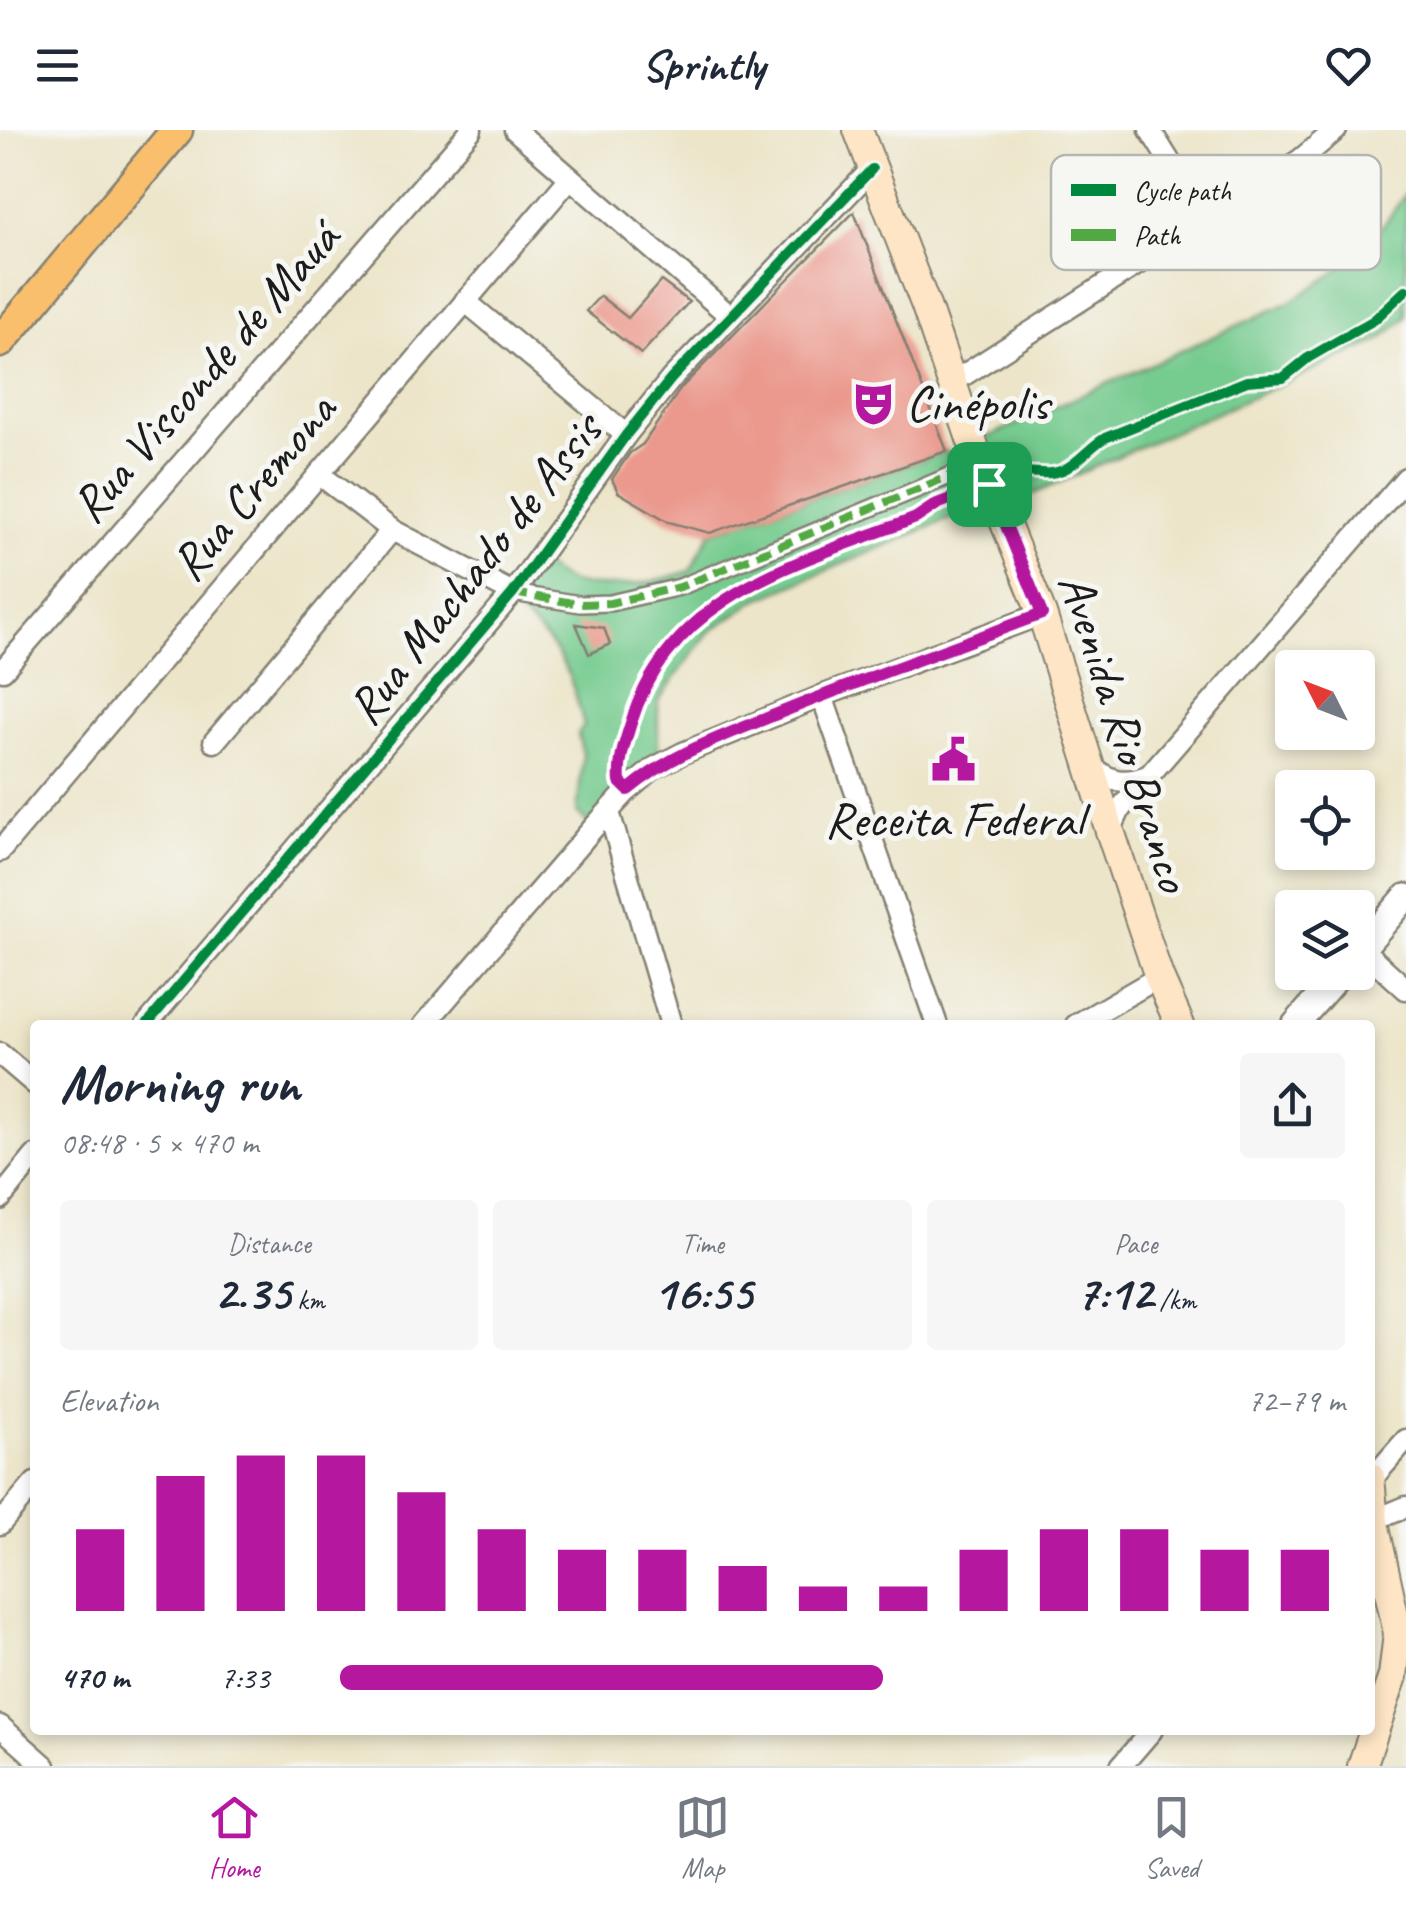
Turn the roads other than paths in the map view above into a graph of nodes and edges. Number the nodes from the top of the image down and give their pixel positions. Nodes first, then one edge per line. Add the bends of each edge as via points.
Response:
1 (177, 130) edge
2 (471, 130) edge
3 (515, 130) edge
4 (858, 130) edge
5 (1150, 130) edge
6 (1336, 130) edge
7 (1166, 155) edge
8 (1306, 155) edge
9 (872, 169) junction
10 (570, 178) junction
11 (1128, 270) edge
12 (465, 301) junction
13 (730, 316) junction
14 (0, 342) edge
15 (953, 382) junction
16 (626, 435) junction
17 (980, 463) junction
18 (319, 474) junction
19 (1406, 478) edge
20 (392, 530) junction
21 (514, 593) junction
22 (1042, 614) junction
23 (2, 670) dead end
24 (822, 696) junction
25 (214, 742) dead end
26 (1088, 764) junction
27 (1148, 776) junction
28 (602, 819) junction
29 (1110, 831) junction
30 (0, 851) edge
31 (1406, 897) edge
32 (1375, 933) edge
33 (1375, 963) edge
34 (1159, 976) junction
35 (1406, 989) edge
36 (1326, 990) edge
37 (150, 1020) edge
38 (428, 1020) edge
39 (668, 1020) edge
40 (936, 1020) edge
41 (1084, 1020) edge
42 (1178, 1020) edge
43 (1300, 1020) edge
44 (0, 1054) edge
45 (30, 1080) edge
46 (30, 1162) edge
47 (0, 1198) edge
48 (1406, 1440) edge
49 (1375, 1474) edge
50 (1375, 1486) edge
51 (30, 1489) edge
52 (1398, 1511) edge
53 (0, 1524) edge
54 (1375, 1528) edge
55 (1406, 1585) edge
56 (1406, 1704) edge
57 (0, 1726) edge
58 (1375, 1726) edge
59 (1148, 1735) edge
60 (29, 1737) edge
61 (1365, 1754) edge
62 (45, 1766) edge
63 (1121, 1766) edge

1 - 14 main road
2 - 23 street, Rua Visconde de Mauá
3 - 10 street
4 - 9 main road, Avenida Rio Branco
5 - 7 street
6 - 8 street
9 - 13 street, Rua Machado de Assis
9 - 15 main road, Avenida Rio Branco
10 - 12 street, Rua Cremona
10 - 13 street
11 - 15 street
12 - 16 street
12 - 18 street, Rua Cremona
13 - 16 street, Rua Machado de Assis
15 - 17 main road, Avenida Rio Branco
16 - 21 street, Rua Machado de Assis
17 - 21 street via 680,587 580,604
17 - 22 main road, Avenida Rio Branco
18 - 20 street
18 - 30 street, Rua Cremona
19 - 27 street
20 - 21 street
20 - 25 street
21 - 37 street, Rua Machado de Assis
22 - 24 street
22 - 26 main road, Avenida Rio Branco
24 - 28 street via 669,760
24 - 40 street
26 - 27 street via 1118,782
26 - 29 main road, Avenida Rio Branco
27 - 29 street
28 - 38 street
28 - 39 street
29 - 34 main road, Avenida Rio Branco
31 - 32 street
33 - 35 street
34 - 41 street
34 - 42 main road, Avenida Rio Branco
36 - 43 street
44 - 45 street
46 - 47 street
48 - 49 street
50 - 52 main road
51 - 53 street
52 - 55 main road
54 - 58 main road via 1398,1633 1393,1676
56 - 61 main road
57 - 60 street
59 - 63 street
60 - 62 street

